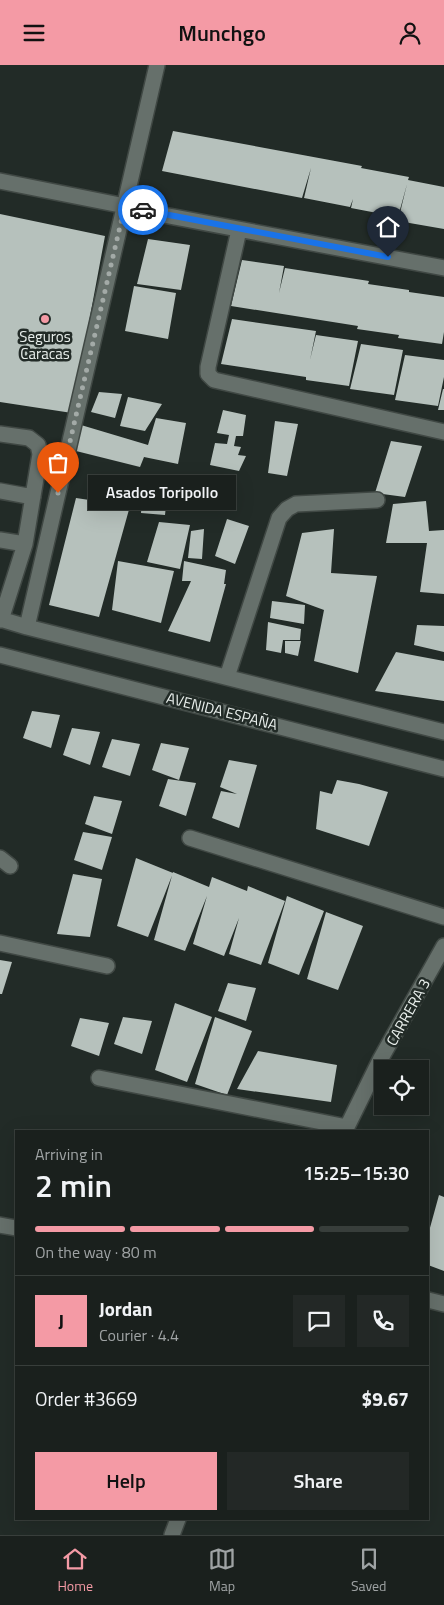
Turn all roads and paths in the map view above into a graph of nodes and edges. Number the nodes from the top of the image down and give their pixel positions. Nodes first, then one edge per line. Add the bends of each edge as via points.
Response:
1 (158, 65) edge
2 (0, 181) edge
3 (125, 205) junction
4 (239, 229) junction
5 (444, 268) edge
6 (444, 432) edge
7 (0, 434) edge
8 (0, 491) edge
9 (33, 497) junction
10 (377, 500) dead end
11 (0, 540) edge
12 (25, 544) junction
13 (0, 619) edge
14 (27, 627) junction
15 (0, 655) edge
16 (227, 677) junction
17 (444, 732) edge
18 (444, 769) edge
19 (190, 838) dead end
20 (444, 917) edge
21 (0, 943) edge
22 (444, 946) edge
23 (107, 966) dead end
24 (99, 1078) dead end
25 (346, 1129) edge
26 (0, 1225) edge
27 (15, 1228) edge
28 (429, 1300) edge
29 (444, 1304) edge
30 (178, 1520) edge
31 (172, 1535) edge

1 - 3 street
2 - 3 street
3 - 4 street
3 - 14 street
4 - 5 street
4 - 6 street via 208,367 208,374 214,380
7 - 9 street via 29,438 38,445 40,454
8 - 9 street
9 - 12 street
10 - 16 street via 296,504 279,518
11 - 12 street
12 - 13 street
13 - 14 street
14 - 16 street
15 - 18 street, AVENIDA ESPAÑA
16 - 17 street
19 - 20 street
21 - 23 street
22 - 25 street, CARRERA 3 via 380,1060
24 - 25 street
26 - 27 street
28 - 29 street
30 - 31 street

